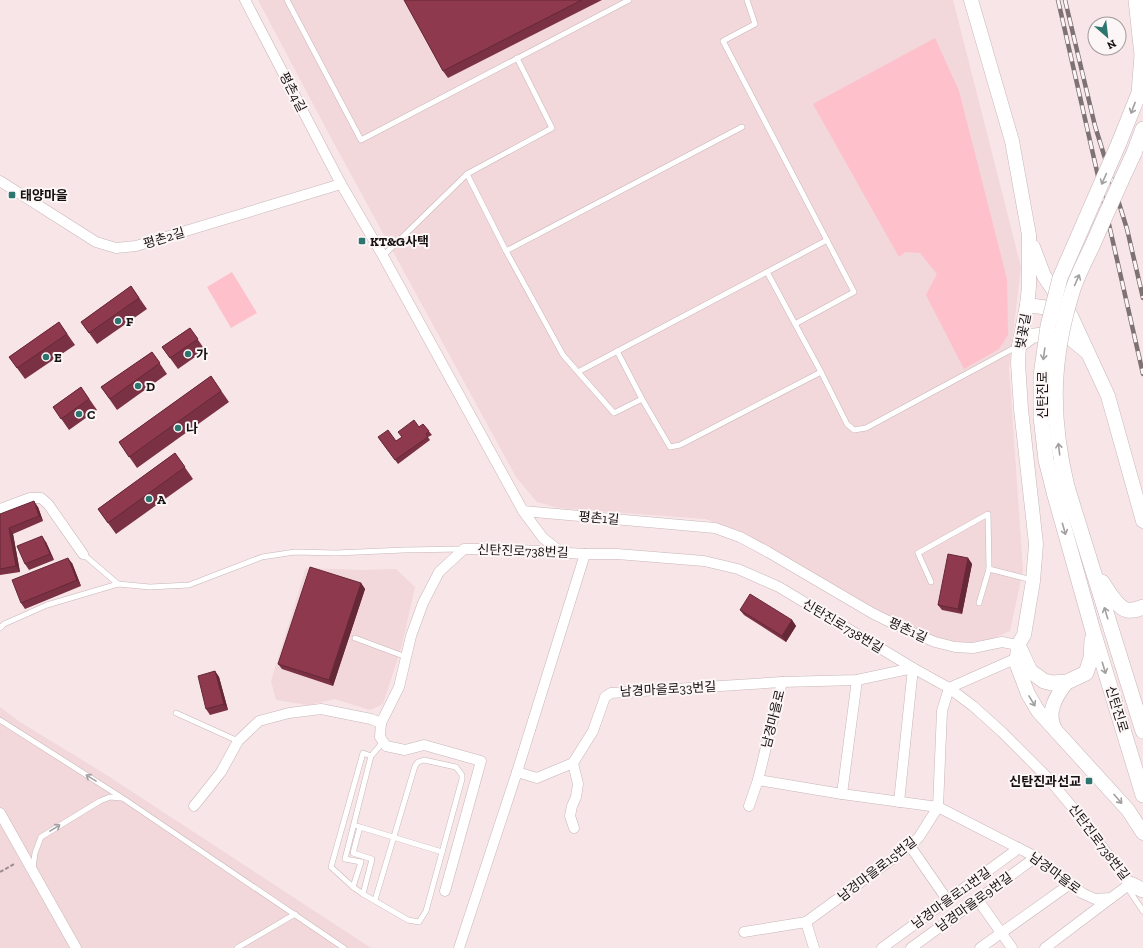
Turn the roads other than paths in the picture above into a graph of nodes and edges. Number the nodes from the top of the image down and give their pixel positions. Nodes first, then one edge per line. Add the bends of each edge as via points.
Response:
1 (245, 0) edge
2 (287, 0) edge
3 (629, 0) edge
4 (747, 0) edge
5 (971, 0) edge
6 (1136, 0) edge
7 (517, 58) junction
8 (742, 128) dead end
9 (1142, 134) edge
10 (467, 174) junction
11 (0, 181) edge
12 (341, 184) junction
13 (1029, 235) junction
14 (827, 240) junction
15 (506, 251) junction
16 (383, 256) junction
17 (767, 272) junction
18 (1027, 306) junction
19 (1071, 316) junction
20 (795, 324) junction
21 (1019, 346) junction
22 (618, 351) junction
23 (1087, 352) junction
24 (578, 372) junction
25 (821, 372) junction
26 (642, 399) junction
27 (1060, 489) junction
28 (0, 509) edge
29 (523, 511) junction
30 (1143, 521) edge
31 (464, 549) junction
32 (561, 552) junction
33 (83, 554) joint
34 (585, 554) junction
35 (1092, 566) junction
36 (989, 569) junction
37 (1033, 581) junction
38 (931, 582) dead end
39 (118, 584) junction
40 (979, 604) dead end
41 (1143, 607) edge
42 (0, 628) edge
43 (1093, 631) junction
44 (355, 638) dead end
45 (1017, 656) junction
46 (406, 657) junction
47 (913, 668) junction
48 (857, 680) junction
49 (782, 682) junction
50 (1067, 682) junction
51 (949, 688) junction
52 (176, 713) dead end
53 (0, 720) edge
54 (381, 723) junction
55 (1143, 730) edge
56 (1058, 734) junction
57 (238, 741) junction
58 (383, 742) junction
59 (371, 756) junction
60 (573, 763) junction
61 (518, 772) junction
62 (758, 780) junction
63 (842, 794) junction
64 (1143, 795) edge
65 (124, 799) junction
66 (899, 802) junction
67 (194, 806) dead end
68 (749, 806) dead end
69 (938, 807) junction
70 (0, 812) edge
71 (354, 825) junction
72 (360, 827) junction
73 (574, 828) dead end
74 (1143, 833) edge
75 (393, 837) junction
76 (910, 846) junction
77 (1019, 848) junction
78 (442, 852) junction
79 (1036, 857) junction
80 (33, 872) junction
81 (1070, 884) junction
82 (1135, 885) edge
83 (353, 887) junction
84 (444, 891) dead end
85 (363, 894) junction
86 (1111, 898) junction
87 (375, 900) junction
88 (948, 900) junction
89 (978, 900) junction
90 (1143, 911) edge
91 (295, 914) junction
92 (806, 922) junction
93 (744, 932) dead end
94 (1001, 933) junction
95 (76, 948) edge
96 (237, 948) edge
97 (344, 948) edge
98 (459, 948) edge
99 (814, 948) edge
100 (882, 948) edge
101 (911, 948) edge
102 (980, 948) edge
103 (1012, 948) edge
104 (1044, 948) edge

1 - 12 street, 평촌4길
2 - 7 lane via 362,140
3 - 7 lane
4 - 14 lane via 755,24 723,41
5 - 13 street, 벚꽃길 via 1012,141
6 -> 27 main road, 신탄진로, bridge via 1142,55 1139,93 1060,278 1048,326 1041,376 1041,417 1046,460
7 - 10 lane via 552,128
8 - 15 lane
27 -> 9 main road, 신탄진로, bridge via 1055,376 1061,331 1073,287
10 - 15 lane
10 - 16 lane
11 - 12 street, 평촌2길 via 96,242 116,248 136,246
12 - 16 street
13 - 18 street, 벚꽃길
13 - 19 street via 1044,276
14 - 17 lane
14 - 20 lane via 854,292
15 - 24 lane via 563,354
16 - 29 street
17 - 20 lane
17 - 22 lane
18 - 19 street via 1057,309
18 - 21 street, 벚꽃길
19 - 23 street
20 - 25 lane
21 - 23 street via 1032,336 1052,333 1066,335
21 - 25 lane via 866,428 854,430 847,424
21 - 37 street, 벚꽃길 via 1021,409 1036,544
22 - 24 lane
22 - 26 lane
23 - 30 street via 1108,396
24 - 26 lane via 614,413
25 - 26 lane via 680,445 670,447
27 - 35 main road, 신탄진로
27 -> 43 main road, 신탄진로
28 - 33 street via 30,498 41,498
29 - 32 street via 543,538
29 - 45 street, 평촌1길 via 715,528 740,537 906,630 955,647 973,648 1002,642
31 - 32 street, 신탄진로738번길
31 - 39 lane via 295,552 262,557 189,585 150,587
31 - 46 street, 신탄진로738번길 via 439,572 423,603
32 - 34 street, 신탄진로738번길
33 - 39 lane
34 - 47 street, 신탄진로738번길 via 704,561 738,569 779,587
34 - 61 street
35 - 41 main road via 1118,605 1127,610
55 -> 35 main road, 신탄진로
36 - 37 lane
36 - 38 lane via 988,514 918,553
36 - 40 lane
37 - 45 street, 벚꽃길 via 1024,635
39 - 42 lane via 47,605
43 - 50 main road via 1091,658 1086,673
43 -> 64 main road, 신탄진로
44 - 46 lane
45 - 50 main road via 1030,671 1044,681
45 - 51 street
45 -> 56 street via 1028,694 1038,711
46 - 54 street, 신탄진로738번길 via 399,687
47 - 48 street, 신탄진로738번길
47 - 51 street, 신탄진로738번길
47 - 66 street
48 - 49 street, 신탄진로738번길
48 - 63 street
49 - 60 street, 남경마을로33번길 via 611,693 605,697 593,731
49 - 62 street, 남경마을로
50 - 56 street via 1057,695 1052,709 1053,724
51 - 69 street via 942,711
51 - 82 street, 신탄진로738번길 via 983,715 1047,777
52 - 57 lane
65 -> 53 lane
54 - 57 street via 321,709 289,713 259,721
54 - 58 street via 380,737
56 -> 74 street via 1128,810
57 - 67 street via 221,772
58 - 59 lane
58 - 84 street via 386,746 405,750 424,745 481,762
59 - 71 lane
59 - 83 lane via 363,753 331,867
60 - 61 street via 537,778
60 - 73 street via 578,784 570,816
61 - 98 street
62 - 63 street, 남경마을로
62 - 68 street, 남경마을로
63 - 66 street, 남경마을로
80 -> 65 lane via 35,853 41,837 100,801 110,797
65 - 91 lane
66 - 69 street, 남경마을로
69 - 76 street, 남경마을로15번길 via 919,837
69 - 77 street, 남경마을로
70 - 80 street
71 - 72 lane
71 - 83 lane via 346,859 361,862
72 - 75 lane
72 - 85 lane via 353,854 372,859
75 - 78 lane
75 - 78 lane via 418,762 424,760 456,767 462,779
75 - 87 lane
76 - 88 street
76 - 92 street, 남경마을로15번길
77 - 79 street, 남경마을로
77 - 88 street, 남경마을로11번길
78 - 87 lane via 426,910 419,922 408,920
79 - 81 street, 남경마을로
79 - 89 street, 남경마을로9번길
80 - 95 street
81 - 86 street, 남경마을로 via 1095,899
81 - 94 street
82 - 86 street
82 - 90 lane
83 - 85 lane
85 - 87 lane
86 - 104 street
88 - 100 street, 남경마을로11번길
89 - 94 street
89 - 101 street, 남경마을로9번길
91 - 96 lane
91 - 97 lane
92 - 93 street, 남경마을로15번길
92 - 99 street
94 - 102 street
94 - 103 street

